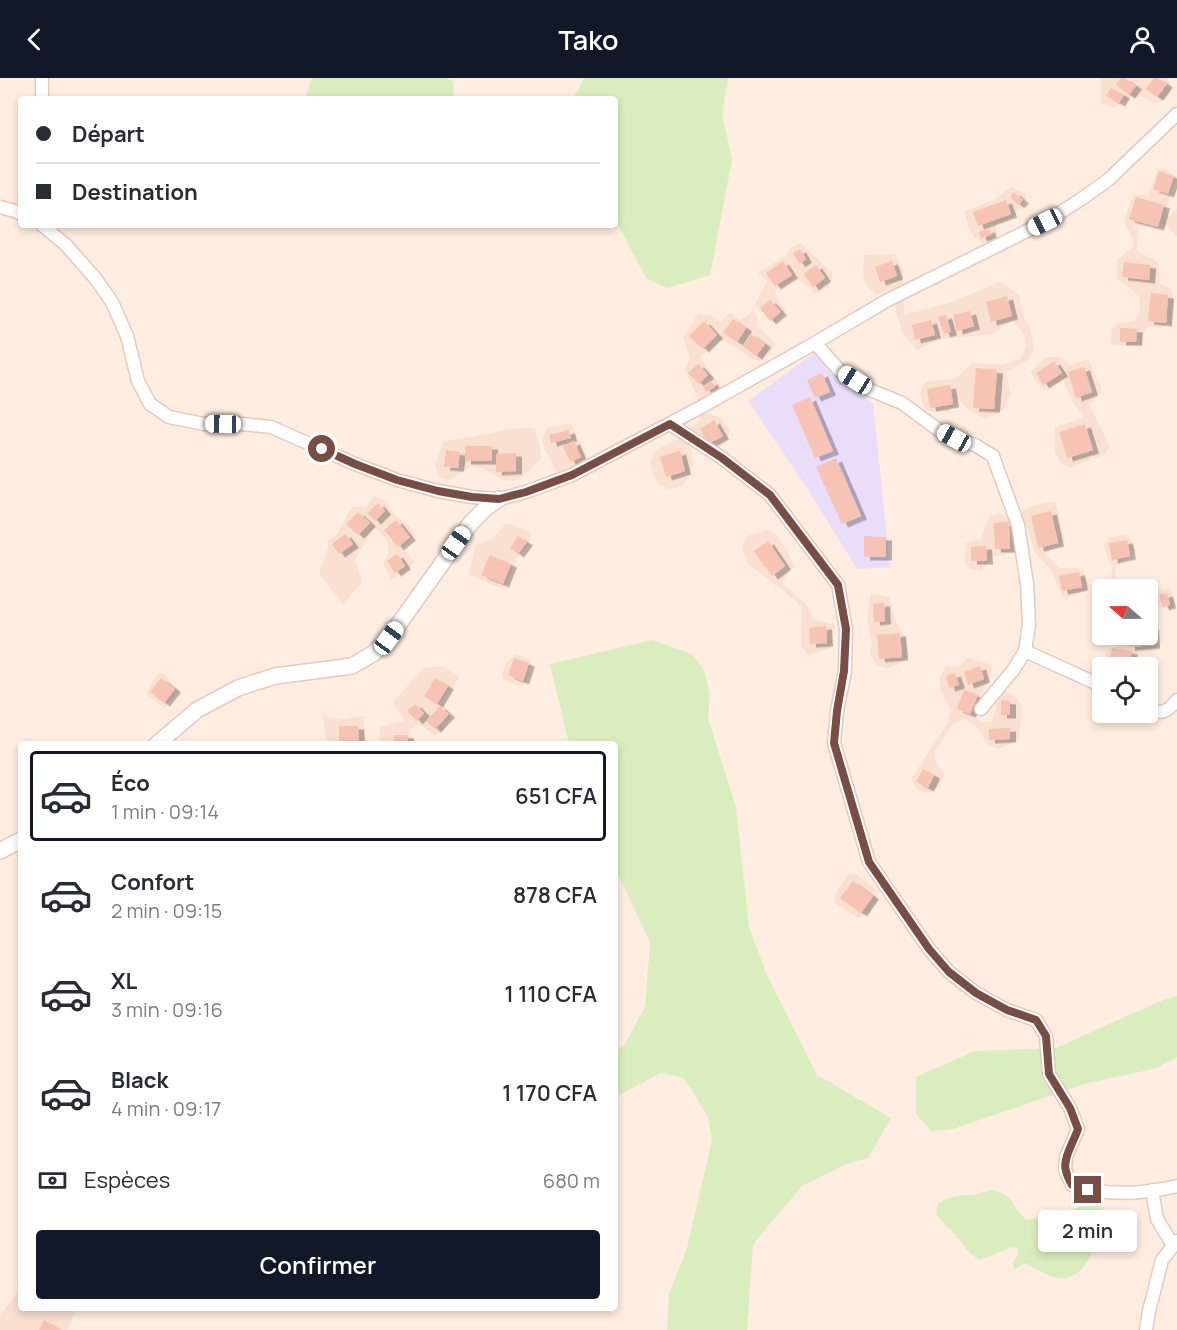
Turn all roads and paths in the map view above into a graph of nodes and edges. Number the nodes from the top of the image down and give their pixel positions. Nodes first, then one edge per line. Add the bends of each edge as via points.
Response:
1 (42, 78) edge
2 (42, 96) edge
3 (1177, 114) edge
4 (0, 207) edge
5 (18, 208) edge
6 (45, 228) edge
7 (815, 343) junction
8 (670, 424) junction
9 (499, 499) junction
10 (1024, 651) junction
11 (1092, 682) edge
12 (1177, 700) edge
13 (981, 709) dead end
14 (1158, 712) edge
15 (160, 741) edge
16 (18, 842) edge
17 (0, 851) edge
18 (1177, 1186) edge
19 (1152, 1190) junction
20 (1175, 1243) edge
21 (1146, 1330) edge

1 - 2 street
3 - 7 street via 1108,180 1071,205 886,301
4 - 5 street
6 - 9 street via 95,278 112,302 127,336 138,381 150,404 170,417 204,424 271,427 397,480 438,491
7 - 8 street
7 - 10 street via 840,371 870,390 902,403 940,431 993,456 1018,525 1029,625
8 - 9 street via 572,475
8 - 19 street via 770,495 838,585 846,629 834,743 869,862 949,972 976,993 1036,1020 1041,1027 1046,1036 1049,1074 1078,1129 1066,1158 1065,1170 1072,1185 1124,1193
9 - 15 street via 470,524 389,638 374,653 352,666 275,676 238,688 196,710
10 - 11 street
10 - 13 street
12 - 14 street via 1170,708
16 - 17 street
18 - 19 street
19 - 20 street via 1158,1219
20 - 21 street via 1162,1260

